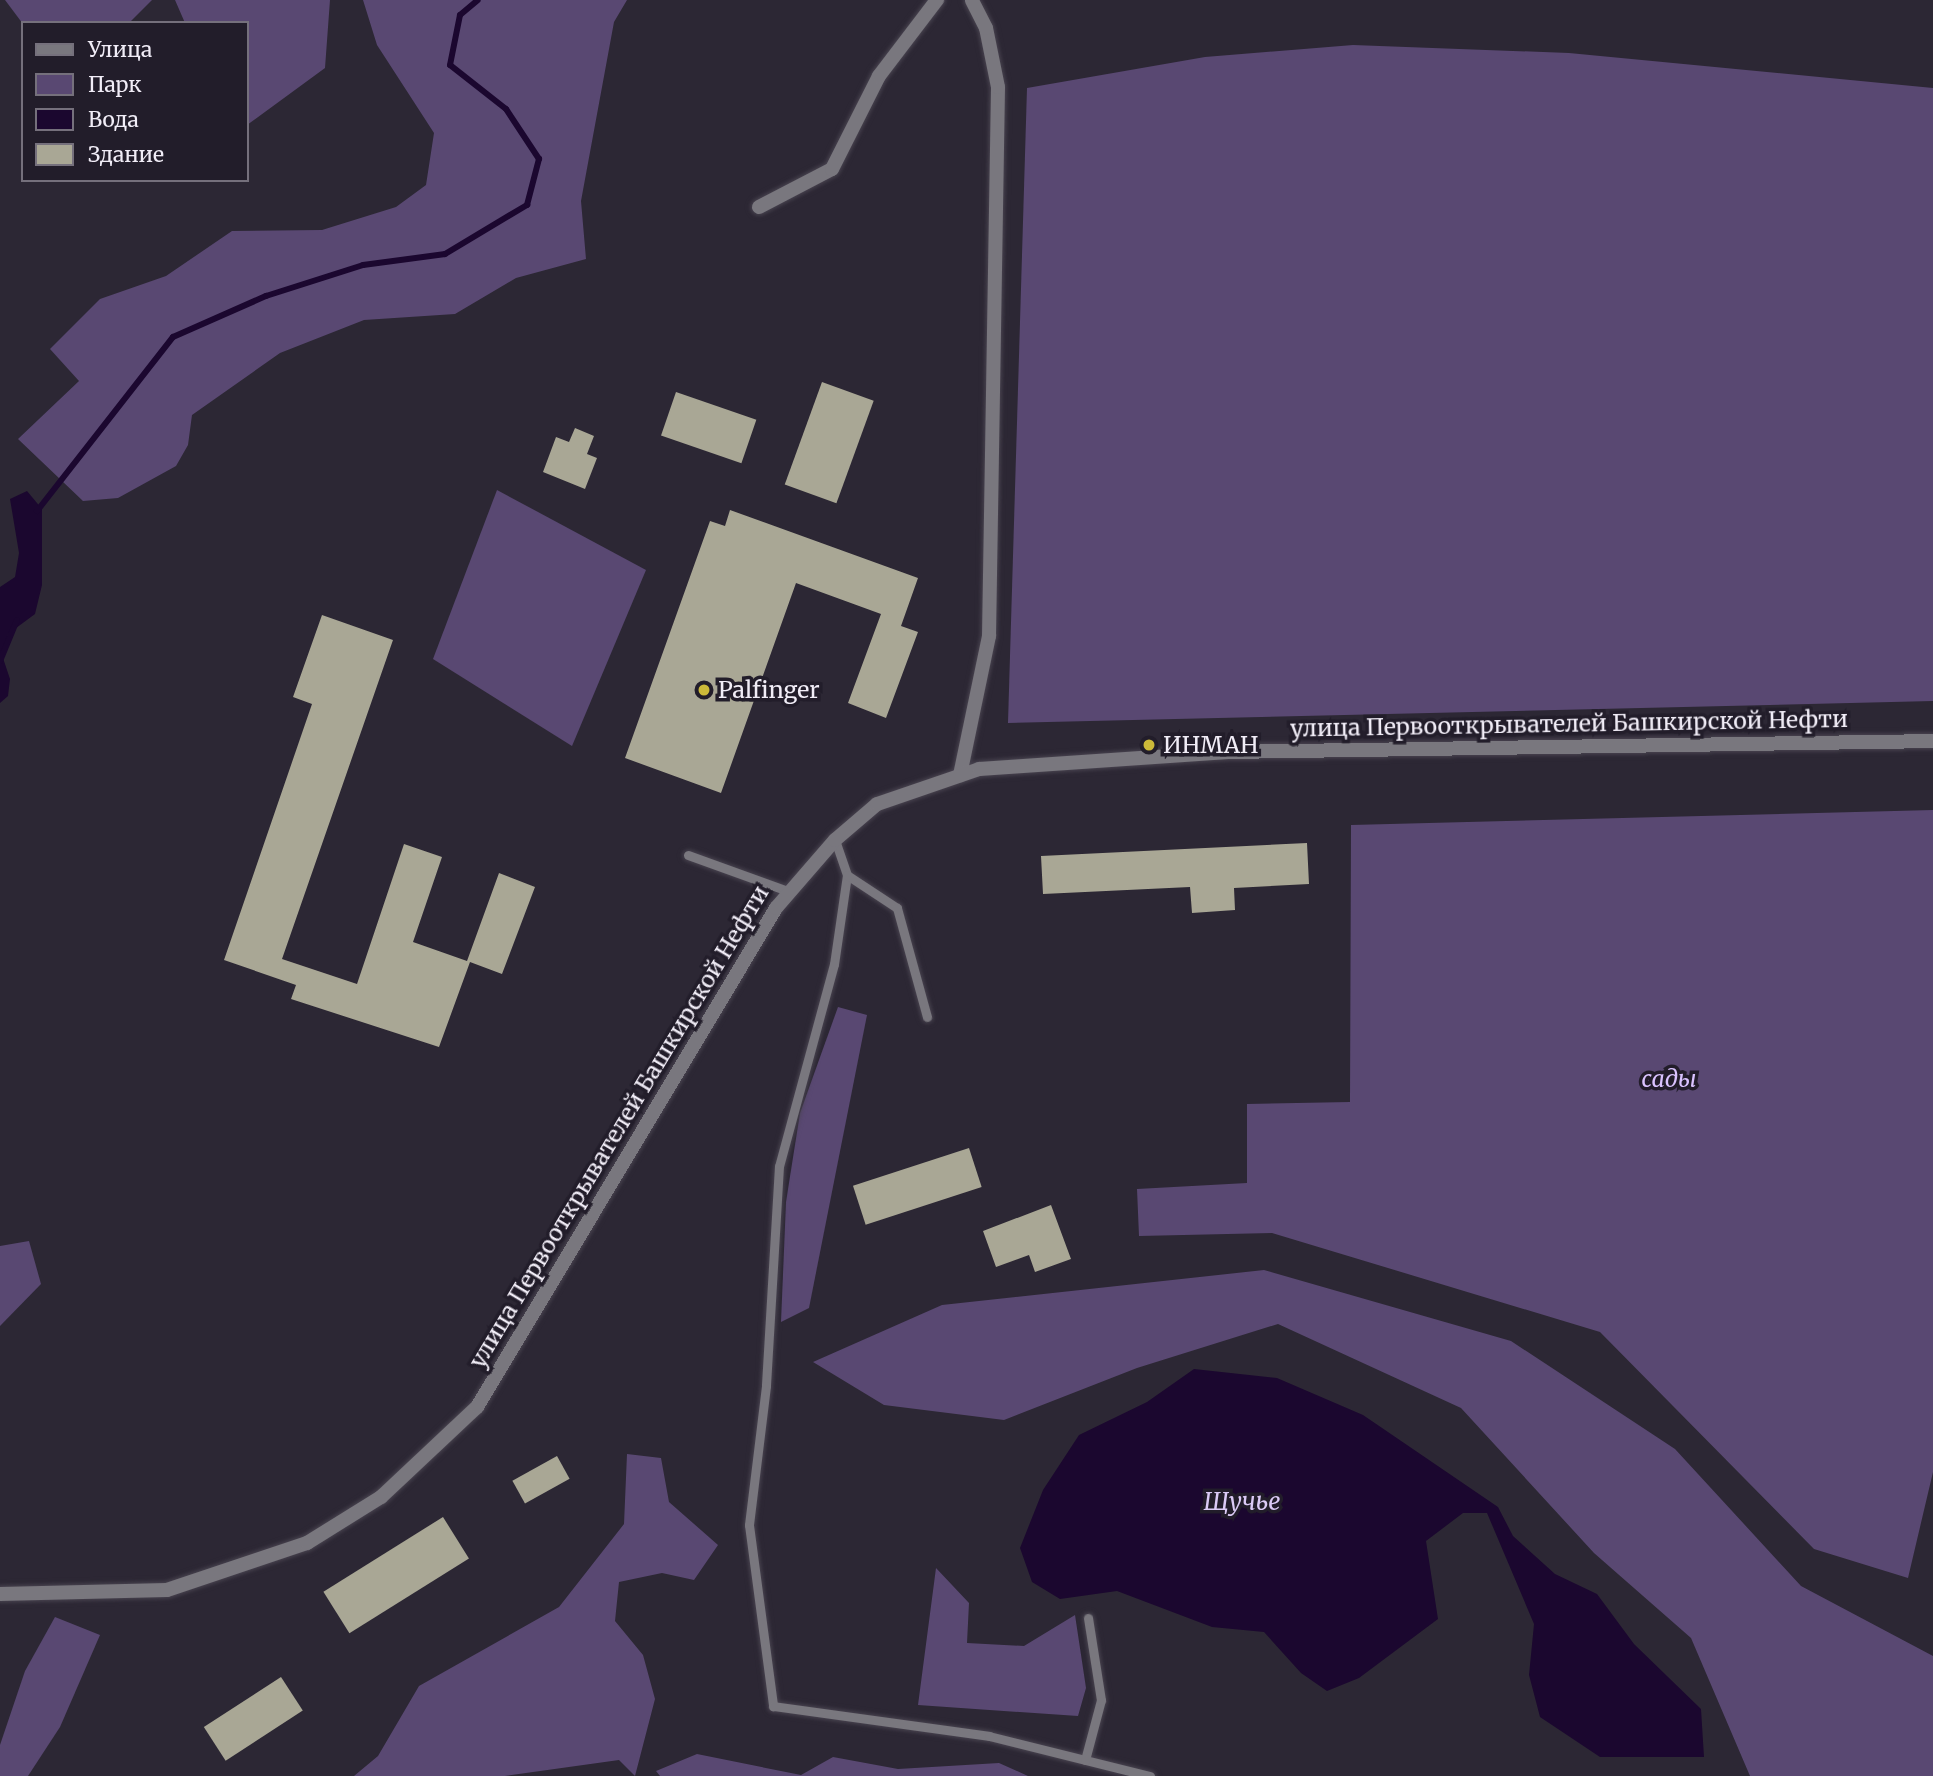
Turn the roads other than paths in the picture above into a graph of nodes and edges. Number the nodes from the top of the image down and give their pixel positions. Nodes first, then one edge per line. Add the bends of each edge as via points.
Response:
1 (937, 0) edge
2 (972, 0) edge
3 (759, 207) dead end
4 (1933, 741) edge
5 (960, 775) junction
6 (835, 840) junction
7 (688, 855) dead end
8 (847, 875) junction
9 (788, 891) junction
10 (927, 1017) dead end
11 (0, 1594) edge
12 (1088, 1618) dead end
13 (1085, 1760) junction
14 (1150, 1776) edge

1 - 3 street via 879,76 832,169
2 - 5 street via 986,28 998,87 989,636
4 - 5 street, улица Первооткрывателей Башкирской Нефти via 1228,752 979,769
5 - 6 street, улица Первооткрывателей Башкирской Нефти via 877,804
6 - 8 lane
6 - 9 street, улица Первооткрывателей Башкирской Нефти
7 - 9 lane
8 - 10 lane via 897,908
8 - 13 lane via 834,964 779,1166 766,1385 749,1525 773,1706 989,1736
9 - 11 street, улица Первооткрывателей Башкирской Нефти via 477,1408 381,1497 307,1543 167,1590
12 - 13 lane via 1101,1700
13 - 14 lane

